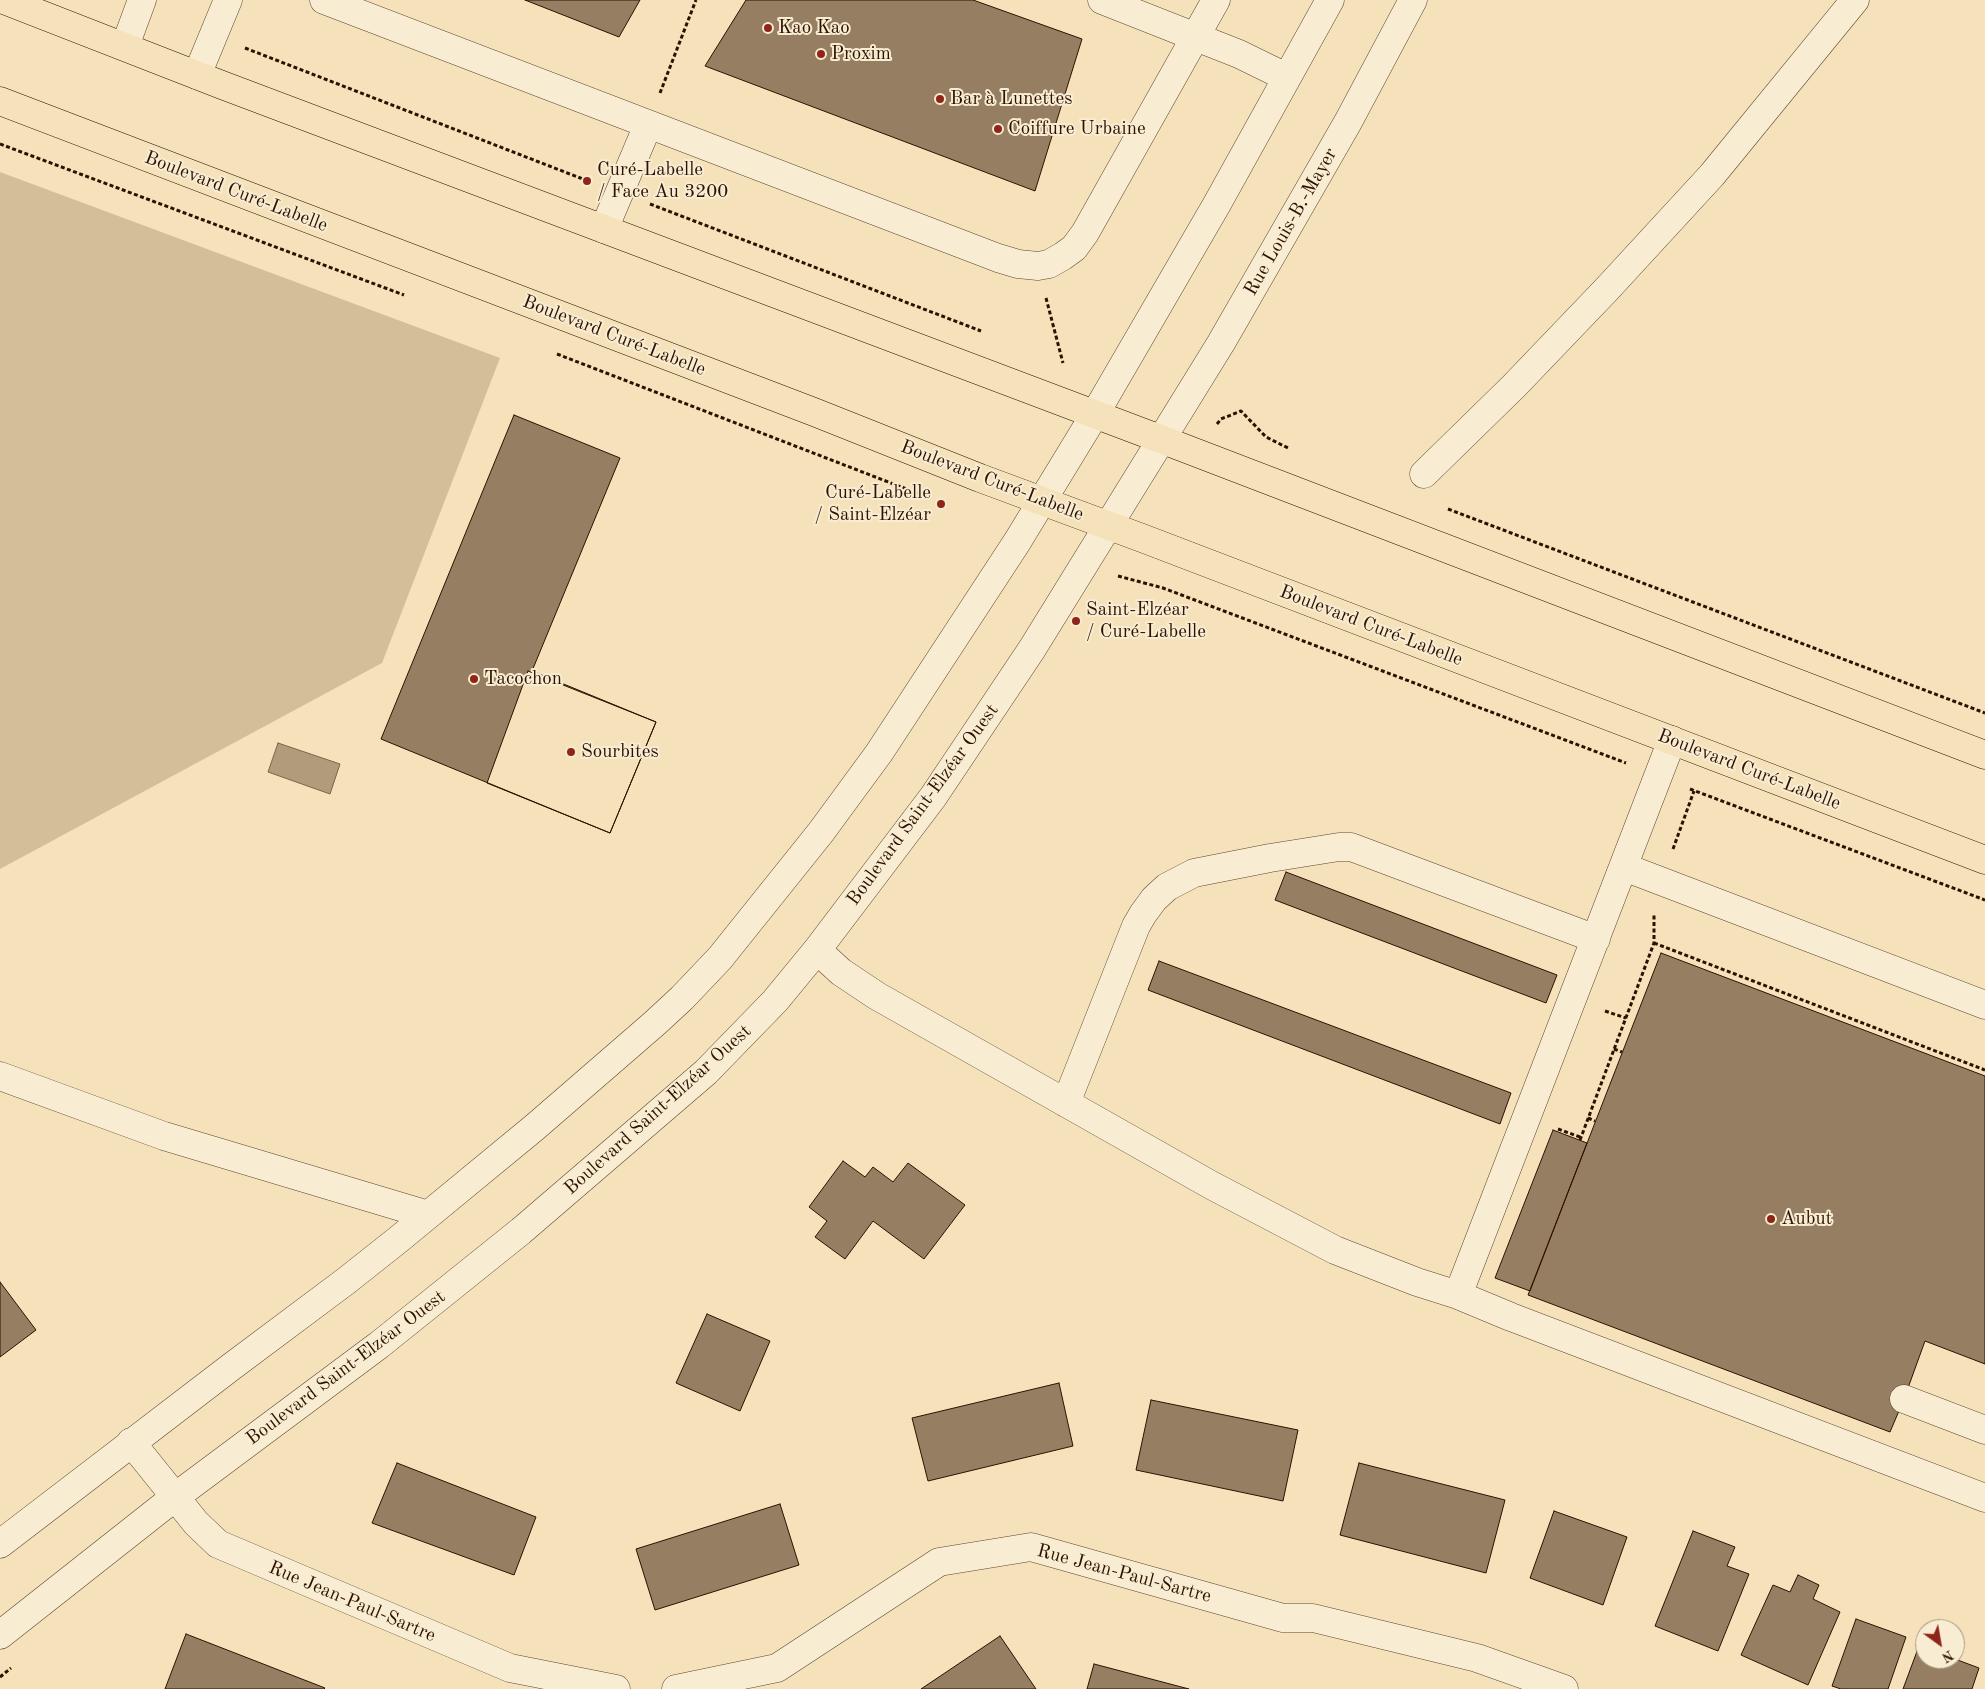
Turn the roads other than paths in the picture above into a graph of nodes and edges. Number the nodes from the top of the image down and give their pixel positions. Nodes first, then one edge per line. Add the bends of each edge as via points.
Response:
1 (4, 0) edge
2 (142, 0) edge
3 (228, 0) edge
4 (324, 0) edge
5 (1102, 0) edge
6 (1216, 0) edge
7 (1330, 0) edge
8 (1413, 0) edge
9 (1855, 0) edge
10 (1196, 36) junction
11 (125, 46) junction
12 (197, 75) junction
13 (1286, 77) junction
14 (0, 101) edge
15 (648, 124) junction
16 (604, 229) junction
17 (1095, 414) junction
18 (1163, 440) junction
19 (1424, 474) dead end
20 (1043, 502) junction
21 (1109, 526) junction
22 (1672, 740) junction
23 (1985, 755) edge
24 (1985, 860) edge
25 (1624, 867) junction
26 (1596, 938) junction
27 (817, 950) junction
28 (1985, 1005) edge
29 (0, 1076) edge
30 (1066, 1103) junction
31 (428, 1215) junction
32 (1458, 1295) junction
33 (1904, 1399) dead end
34 (1985, 1430) edge
35 (131, 1442) junction
36 (175, 1497) junction
37 (1985, 1498) edge
38 (0, 1544) edge
39 (0, 1635) edge
40 (616, 1689) edge
41 (676, 1689) edge
42 (1564, 1689) edge

1 - 11 main road
2 - 11 street
3 - 12 street
4 - 15 street
5 - 10 street
6 - 10 street
7 - 13 street
8 - 18 street, Rue Louis-B.-Mayer via 1348,122
9 - 19 street via 1712,175 1514,386
10 - 13 street
10 - 15 street via 1085,233 1074,248 1049,264 1038,266 998,258
11 - 12 main road
12 - 16 main road
13 - 17 street via 1217,204
14 - 20 main road, Boulevard Curé-Labelle
15 - 16 street
16 - 17 main road
17 - 18 main road
17 - 20 street
18 - 21 street, Boulevard Saint-Elzéar Ouest
18 - 23 main road
20 - 21 main road, Boulevard Curé-Labelle
20 - 31 street via 879,753 821,832 720,958 655,1023
21 - 22 main road, Boulevard Curé-Labelle
21 - 27 street, Boulevard Saint-Elzéar Ouest via 933,797
22 - 24 main road, Boulevard Curé-Labelle
22 - 25 street
25 - 26 street
25 - 28 street
26 - 30 street via 1351,847 1194,873 1167,887 1154,899 1136,926
26 - 32 street
27 - 30 street via 841,972 877,996
27 - 36 street, Boulevard Saint-Elzéar Ouest via 756,1022 706,1072 560,1199 379,1345
29 - 31 street via 164,1136
30 - 32 street via 1335,1250
31 - 35 street via 346,1281
32 - 37 street
33 - 34 street
35 - 36 street, Rue Jean-Paul-Sartre
35 - 38 street
36 - 39 street, Boulevard Saint-Elzéar Ouest
36 - 40 street, Rue Jean-Paul-Sartre via 206,1535 234,1552 510,1668
41 - 42 street, Rue Jean-Paul-Sartre via 777,1668 939,1562 1031,1547 1283,1618 1313,1618 1476,1658

